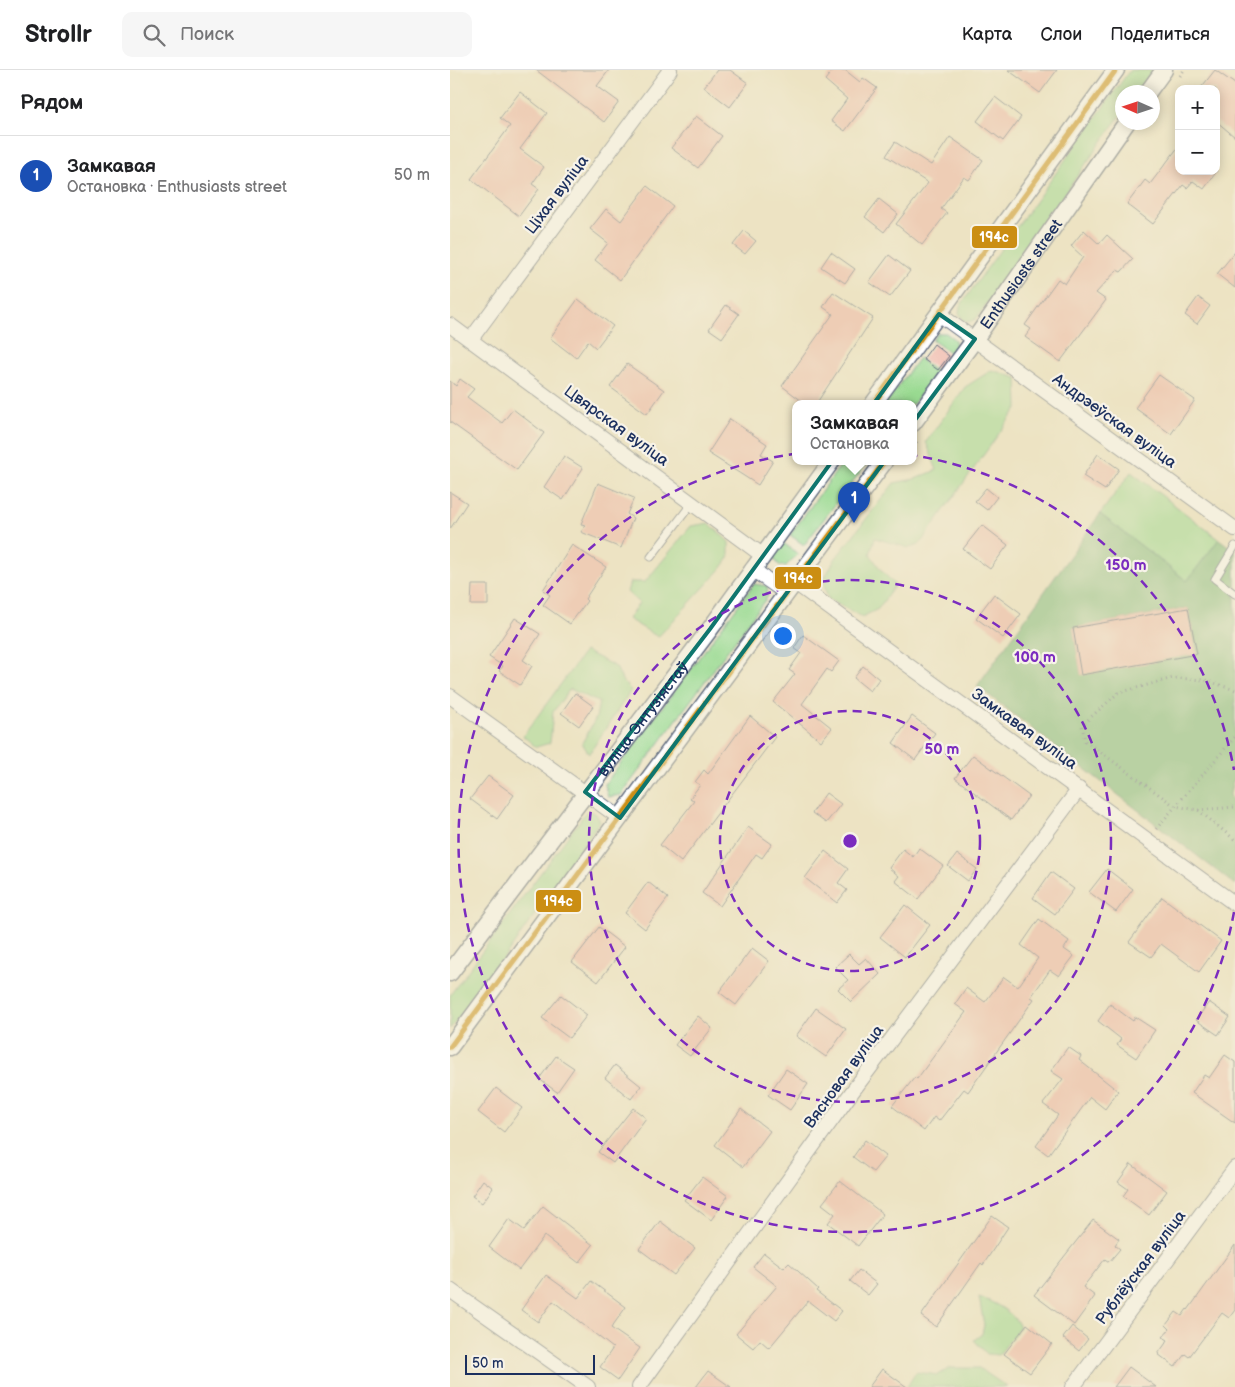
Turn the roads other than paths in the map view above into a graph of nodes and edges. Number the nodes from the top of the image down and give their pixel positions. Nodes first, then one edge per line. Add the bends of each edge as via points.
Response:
1 (670, 70) edge
2 (1116, 70) edge
3 (1164, 70) edge
4 (1153, 85) edge
5 (1121, 130) edge
6 (940, 314) junction
7 (450, 325) edge
8 (470, 339) junction
9 (975, 339) junction
10 (876, 400) edge
11 (917, 418) edge
12 (829, 465) edge
13 (882, 465) edge
14 (692, 502) junction
15 (1235, 529) edge
16 (1235, 546) edge
17 (762, 555) junction
18 (652, 557) dead end
19 (752, 569) junction
20 (790, 588) junction
21 (1235, 594) edge
22 (450, 696) edge
23 (1079, 789) junction
24 (584, 792) junction
25 (620, 818) junction
26 (1235, 904) edge
27 (450, 973) edge
28 (450, 1047) edge
29 (1235, 1168) edge
30 (450, 1290) edge
31 (588, 1387) edge
32 (639, 1387) edge
33 (1073, 1387) edge

1 - 8 street, Ціхая вуліца
2 - 6 street
3 - 4 street
5 - 9 street, Enthusiasts street
6 - 9 street, Андрэеўская вуліца
6 - 10 street
7 - 8 street, Цвярская вуліца
8 - 14 street, Цвярская вуліца
9 - 11 street, Enthusiasts street
9 - 15 street, Андрэеўская вуліца
12 - 17 street, вуліца Энтузіястаў
13 - 20 street
14 - 17 street, Цвярская вуліца
14 - 18 lane
16 - 21 lane via 1215,579
17 - 19 street, вуліца Энтузіястаў
19 - 20 street, Замкавая вуліца
19 - 24 street, вуліца Энтузіястаў via 710,629
20 - 23 street, Замкавая вуліца
20 - 25 street
22 - 24 street
23 - 26 street, Замкавая вуліца
23 - 32 street, Вясновая вуліца via 852,1092
24 - 25 street
24 - 27 street, вуліца Энтузіястаў
25 - 28 street
29 - 33 street, Рублёўская вуліца
30 - 31 street

